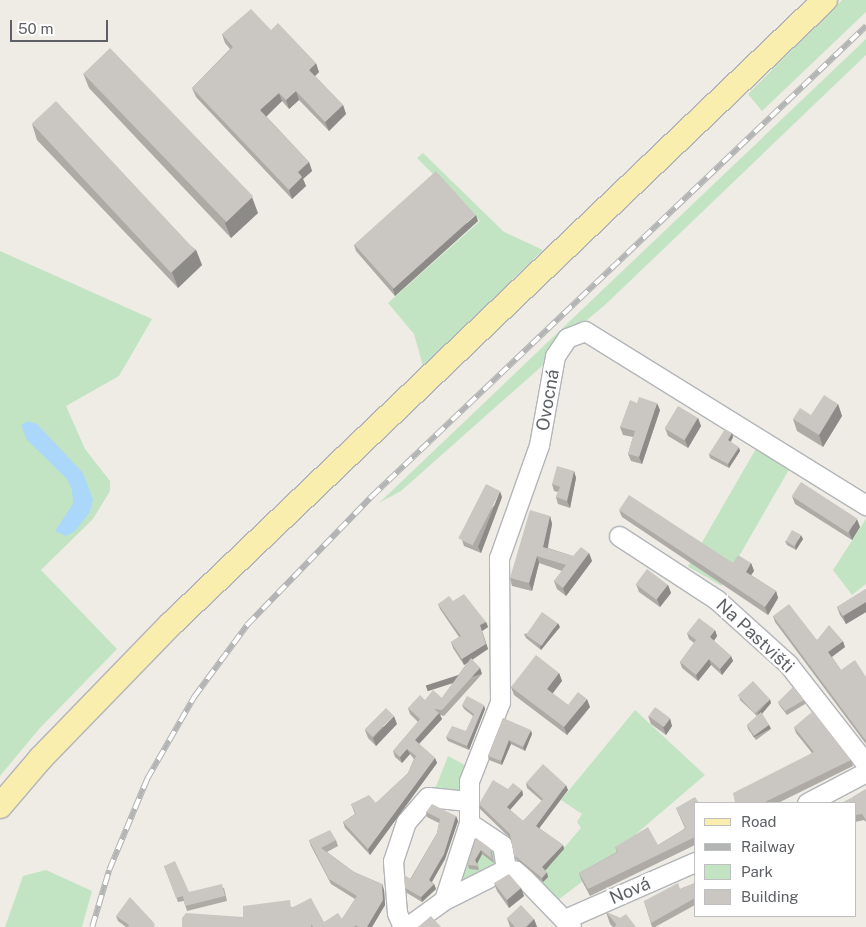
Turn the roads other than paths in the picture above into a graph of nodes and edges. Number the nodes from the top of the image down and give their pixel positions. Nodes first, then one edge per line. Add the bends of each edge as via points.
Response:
1 (825, 0) edge
2 (866, 505) edge
3 (619, 536) dead end
4 (866, 764) edge
5 (866, 772) edge
6 (468, 802) junction
7 (809, 802) edge
8 (0, 806) edge
9 (469, 823) junction
10 (694, 862) edge
11 (506, 869) junction
12 (444, 900) junction
13 (568, 923) edge
14 (403, 927) edge
15 (408, 927) edge

1 - 8 main road via 171,624 59,738
2 - 6 street, Ovocná via 585,331 575,332 555,356 539,445 499,558 500,702 471,774
3 - 4 street, Na Pastvišti via 717,600 788,664
5 - 7 street
6 - 9 street, Ovocná
6 - 14 street via 428,797 406,822 393,861 397,914
9 - 11 street via 502,845
9 - 12 street
10 - 13 street, Nová
11 - 12 street
11 - 13 street via 517,872
12 - 15 street

